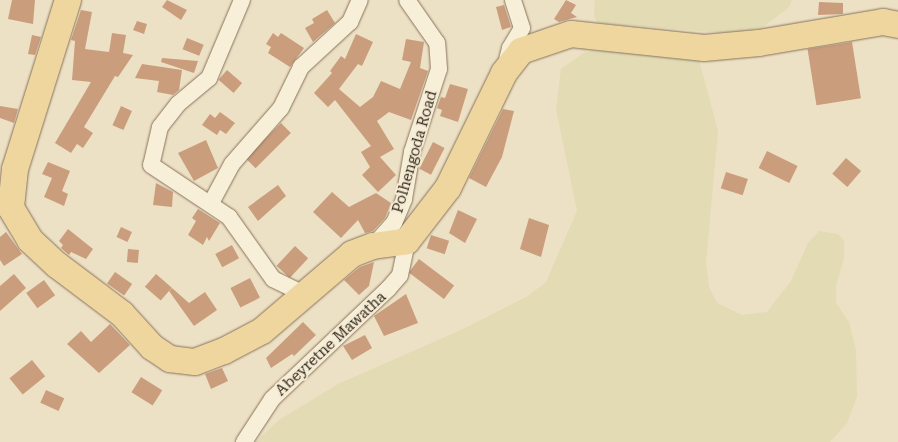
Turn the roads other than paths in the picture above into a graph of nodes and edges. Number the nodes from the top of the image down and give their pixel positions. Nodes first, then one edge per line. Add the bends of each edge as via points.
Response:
1 (68, 0) edge
2 (242, 0) edge
3 (360, 0) edge
4 (407, 0) edge
5 (513, 0) edge
6 (898, 25) edge
7 (504, 73) junction
8 (211, 203) junction
9 (407, 241) junction
10 (373, 246) junction
11 (304, 294) junction
12 (244, 442) edge

1 - 11 main road via 15,169 11,208 30,240 57,265 122,314 152,347 170,359 195,362 224,351 262,331
2 - 8 street via 210,78 178,104 160,127 151,165
3 - 8 street via 350,22 301,67 281,108 232,164
4 - 10 street, Polhengoda Road via 437,43 439,69 412,152 400,207 394,223
5 - 7 street via 522,28 510,48
6 - 7 main road via 883,22 759,43 704,48 571,34 521,51
7 - 9 main road via 448,188
8 - 11 street via 229,217 273,279
9 - 10 main road
9 - 12 street, Abeyretne Mawatha via 400,275 272,399
10 - 11 main road via 352,254

